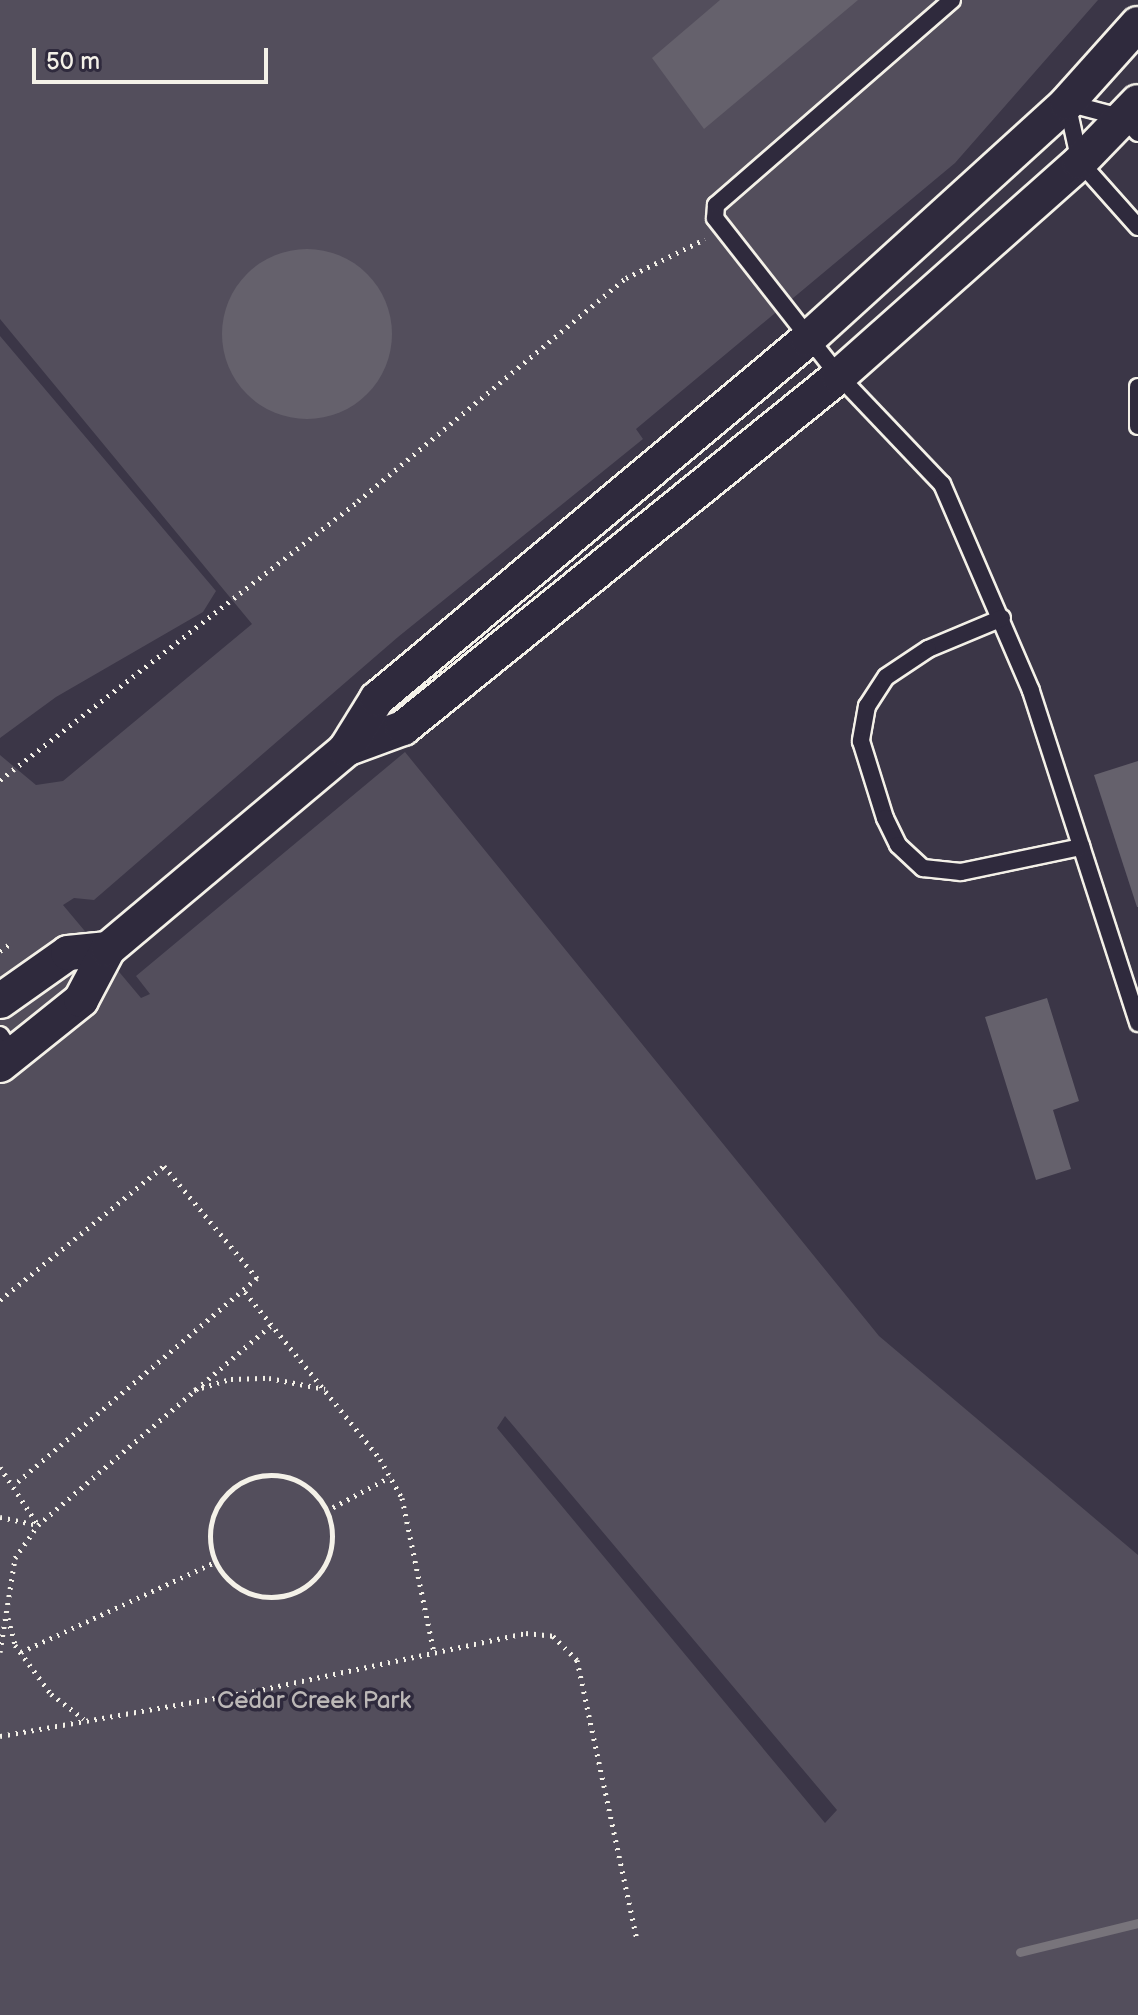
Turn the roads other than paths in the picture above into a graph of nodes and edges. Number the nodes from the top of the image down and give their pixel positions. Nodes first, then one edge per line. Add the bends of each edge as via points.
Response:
1 (952, 0) edge
2 (1138, 24) edge
3 (1067, 103) junction
4 (1133, 118) edge
5 (1080, 162) junction
6 (1138, 227) edge
7 (808, 339) junction
8 (839, 376) junction
9 (1138, 387) edge
10 (1138, 426) edge
11 (1002, 618) junction
12 (346, 749) junction
13 (1081, 847) junction
14 (108, 949) junction
15 (0, 1001) edge
16 (1138, 1023) edge
17 (4, 1051) edge

1 - 7 lane via 716,205 721,231
2 - 3 street
3 - 4 lane
3 - 5 lane
3 - 7 street
4 - 5 street
5 - 6 lane
5 - 8 street
7 - 8 lane
7 - 12 street via 377,699
8 - 11 lane via 942,484
8 - 12 street via 403,728
9 - 10 lane
11 - 13 lane
11 - 13 lane via 928,649 886,677 867,706 861,741 885,818 898,845 923,868 961,872
12 - 14 street
13 - 16 lane
14 - 15 street via 68,953
14 - 17 street via 81,1000

